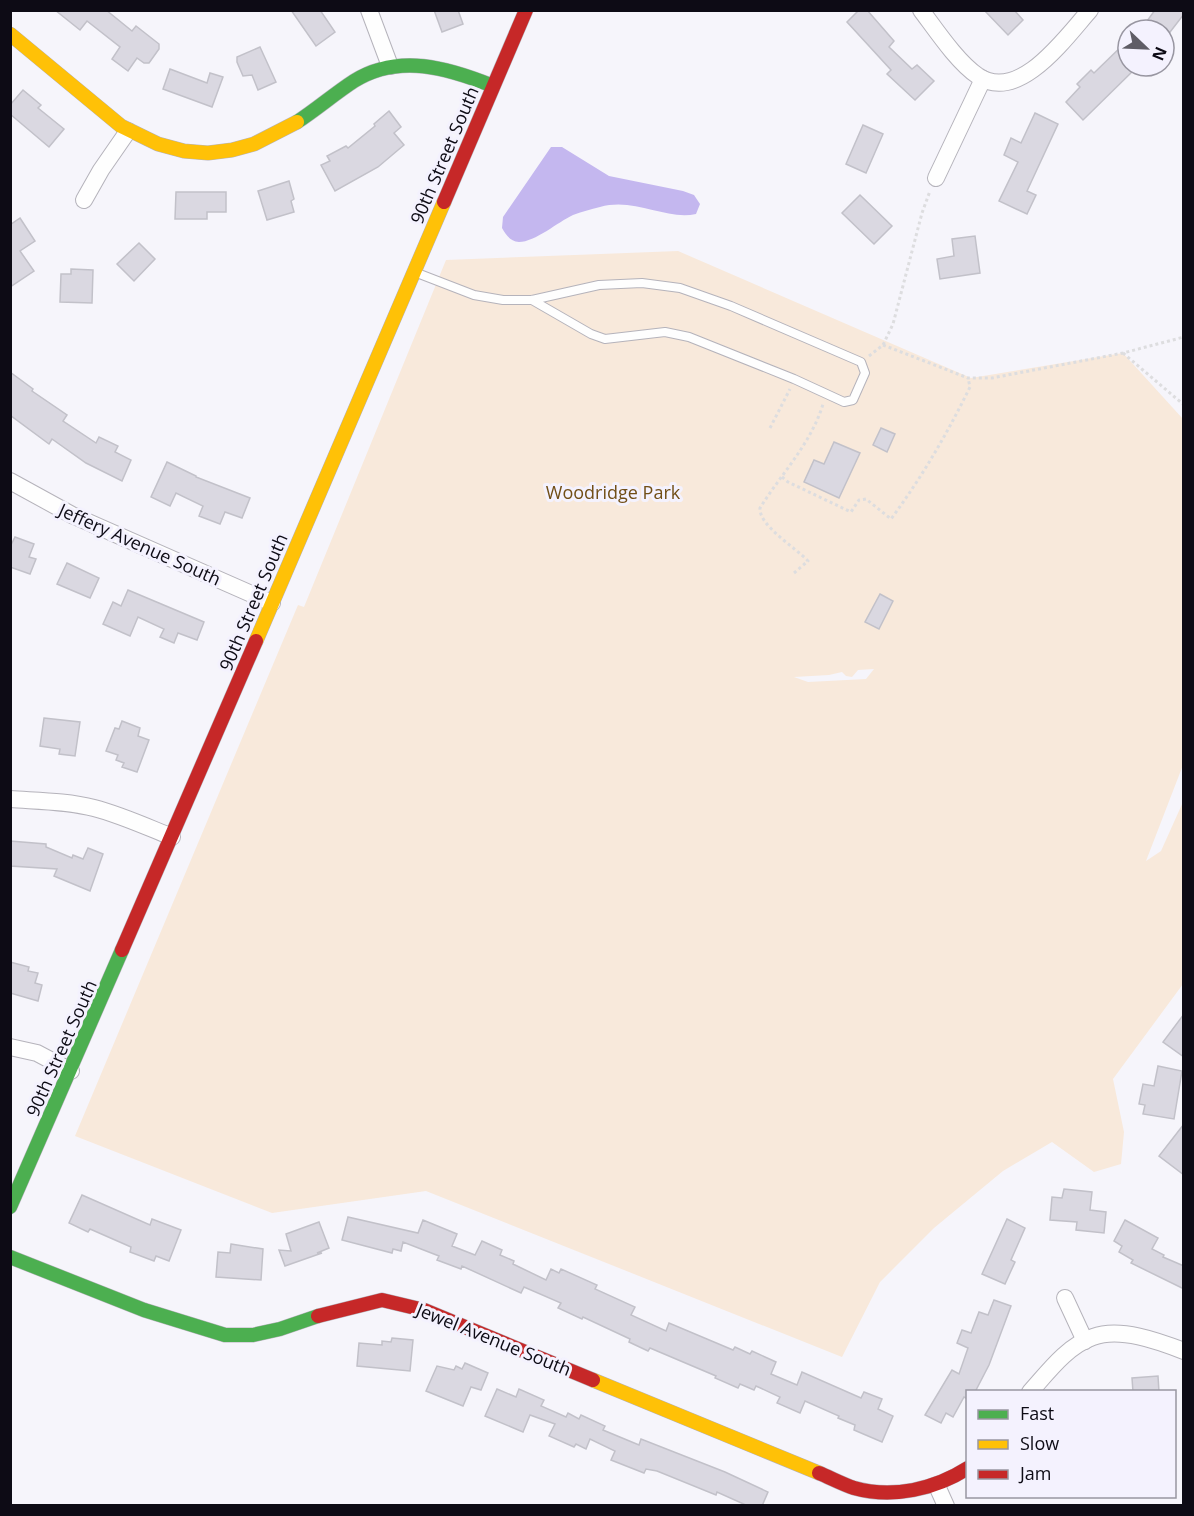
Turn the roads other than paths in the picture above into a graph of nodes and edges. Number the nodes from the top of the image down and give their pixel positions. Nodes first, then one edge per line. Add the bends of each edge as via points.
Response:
1 (369, 10) edge
2 (526, 10) edge
3 (921, 10) edge
4 (1090, 10) edge
5 (10, 34) edge
6 (390, 66) junction
7 (983, 79) junction
8 (493, 86) junction
9 (128, 131) junction
10 (936, 178) road end
11 (84, 200) dead end
12 (414, 272) junction
13 (532, 300) junction
14 (10, 481) edge
15 (272, 603) junction
16 (10, 799) edge
17 (172, 837) junction
18 (10, 1047) edge
19 (71, 1071) junction
20 (10, 1207) edge
21 (10, 1257) edge
22 (1065, 1298) dead end
23 (1085, 1341) junction
24 (1184, 1351) edge
25 (1032, 1390) edge
26 (966, 1469) edge
27 (937, 1486) junction
28 (946, 1506) edge

1 - 6 street
2 - 8 street, 90th Street South
3 - 7 street via 949,47
4 - 7 street via 1027,75 994,84
5 - 9 street
6 - 8 street via 455,71
6 - 9 street via 358,77 296,124 239,150 217,154 186,152
7 - 10 street
8 - 12 street, 90th Street South
9 - 11 street
12 - 13 lane via 474,295
12 - 15 street, 90th Street South
13 - 13 lane via 599,285 642,283 680,288 861,362 865,373 853,400 844,402 689,337 665,332 605,339
14 - 15 street, Jeffery Avenue South via 72,515
15 - 17 street, 90th Street South
16 - 17 street via 92,808
17 - 19 street, 90th Street South
18 - 19 street via 37,1053
19 - 20 street, 90th Street South
21 - 27 street, Jewel Avenue South via 144,1310 225,1335 253,1335 382,1300 393,1301 424,1310 855,1488 909,1492
22 - 23 street
23 - 24 street via 1112,1333 1155,1340
23 - 25 street via 1053,1366
26 - 27 street, Jewel Avenue South
27 - 28 street

